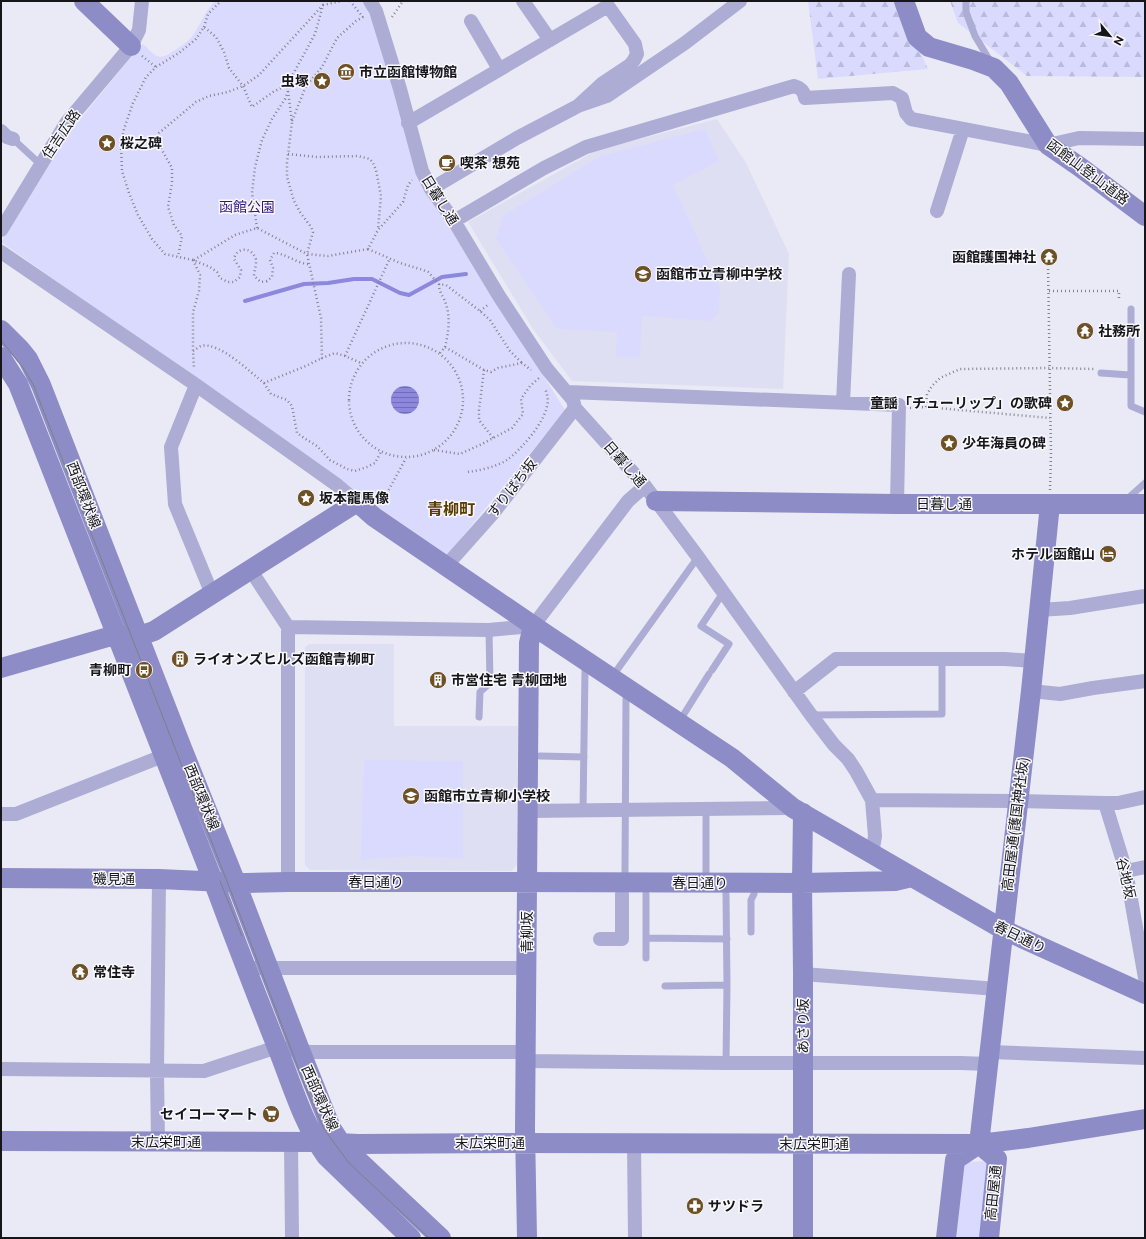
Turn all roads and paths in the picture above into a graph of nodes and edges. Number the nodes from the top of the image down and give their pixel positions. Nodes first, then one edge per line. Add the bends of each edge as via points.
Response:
1 (84, 1) edge
2 (142, 1) edge
3 (221, 1) edge
4 (322, 1) edge
5 (342, 1) edge
6 (350, 1) edge
7 (522, 1) edge
8 (740, 1) edge
9 (904, 1) edge
10 (966, 1) edge
11 (606, 4) edge
12 (324, 5) junction
13 (373, 6) edge
14 (362, 17) junction
15 (471, 21) dead end
16 (204, 27) junction
17 (550, 40) junction
18 (131, 46) junction
19 (994, 68) junction
20 (499, 70) junction
21 (286, 85) junction
22 (243, 86) junction
23 (288, 91) junction
24 (578, 106) junction
25 (292, 122) junction
26 (408, 123) junction
27 (963, 129) junction
28 (1, 131) edge
29 (13, 139) joint
30 (1145, 139) edge
31 (157, 141) junction
32 (121, 144) junction
33 (1048, 145) junction
34 (288, 154) junction
35 (40, 164) junction
36 (422, 171) junction
37 (431, 189) junction
38 (936, 211) dead end
39 (1145, 216) edge
40 (454, 221) junction
41 (257, 228) junction
42 (1, 230) edge
43 (378, 230) junction
44 (368, 249) junction
45 (1, 252) edge
46 (307, 254) junction
47 (178, 257) junction
48 (390, 258) junction
49 (193, 260) junction
50 (308, 264) junction
51 (1048, 265) dead end
52 (849, 274) dead end
53 (439, 284) junction
54 (1049, 291) junction
55 (1119, 299) dead end
56 (1131, 309) dead end
57 (1, 330) edge
58 (445, 347) junction
59 (20, 349) junction
60 (440, 353) junction
61 (345, 356) junction
62 (322, 358) junction
63 (361, 363) junction
64 (522, 363) junction
65 (3, 364) edge
66 (1050, 368) junction
67 (484, 370) junction
68 (1101, 372) joint
69 (1130, 375) junction
70 (539, 377) junction
71 (264, 384) junction
72 (196, 385) junction
73 (568, 392) junction
74 (843, 403) junction
75 (575, 408) junction
76 (926, 408) junction
77 (904, 409) dead end
78 (1145, 412) edge
79 (1050, 418) junction
80 (493, 438) junction
81 (434, 450) junction
82 (381, 452) junction
83 (407, 458) junction
84 (468, 472) dead end
85 (1145, 483) edge
86 (650, 493) junction
87 (1050, 495) junction
88 (357, 502) junction
89 (382, 503) dead end
90 (897, 504) junction
91 (1123, 504) junction
92 (1145, 504) edge
93 (698, 557) junction
94 (446, 566) junction
95 (250, 569) junction
96 (723, 593) junction
97 (212, 594) junction
98 (1145, 596) edge
99 (1039, 610) junction
100 (533, 626) junction
101 (288, 627) junction
102 (489, 630) junction
103 (139, 636) junction
104 (117, 637) junction
105 (942, 659) junction
106 (1033, 661) junction
107 (1, 668) edge
108 (617, 670) dead end
109 (585, 671) dead end
110 (1145, 681) edge
111 (1031, 691) junction
112 (794, 692) junction
113 (626, 698) dead end
114 (684, 714) dead end
115 (811, 715) junction
116 (479, 717) dead end
117 (174, 752) junction
118 (540, 756) dead end
119 (584, 757) junction
120 (1145, 797) edge
121 (872, 800) junction
122 (1017, 801) junction
123 (1105, 803) junction
124 (706, 809) junction
125 (625, 810) junction
126 (529, 811) junction
127 (583, 811) junction
128 (798, 811) junction
129 (1, 814) edge
130 (872, 854) junction
131 (1145, 867) edge
132 (1126, 871) junction
133 (625, 872) dead end
134 (706, 873) dead end
135 (912, 877) junction
136 (1, 878) edge
137 (159, 879) junction
138 (225, 882) junction
139 (288, 882) junction
140 (528, 882) junction
141 (802, 884) junction
142 (622, 894) dead end
143 (646, 894) dead end
144 (726, 894) dead end
145 (754, 894) dead end
146 (1004, 930) junction
147 (752, 932) dead end
148 (646, 938) junction
149 (600, 939) dead end
150 (727, 939) junction
151 (646, 958) dead end
152 (246, 968) junction
153 (268, 968) junction
154 (527, 968) junction
155 (803, 974) junction
156 (1145, 978) edge
157 (727, 985) junction
158 (665, 986) dead end
159 (996, 989) junction
160 (1145, 994) edge
161 (277, 1047) junction
162 (300, 1050) junction
163 (526, 1057) junction
164 (989, 1058) junction
165 (1145, 1058) edge
166 (726, 1063) junction
167 (803, 1063) junction
168 (1, 1070) edge
169 (157, 1072) junction
170 (1145, 1120) edge
171 (1, 1141) edge
172 (158, 1142) junction
173 (291, 1142) junction
174 (316, 1142) junction
175 (341, 1143) junction
176 (526, 1143) junction
177 (634, 1143) junction
178 (803, 1144) junction
179 (979, 1144) junction
180 (292, 1238) edge
181 (411, 1238) edge
182 (441, 1238) edge
183 (527, 1238) edge
184 (634, 1238) edge
185 (803, 1238) edge
186 (946, 1238) edge
187 (989, 1238) edge

1 - 18 street
2 - 18 street, 住吉広路 via 138,30
3 - 16 path via 208,14
4 - 12 path
5 - 12 path
6 - 14 path
7 - 17 street
8 - 24 street via 685,43 607,96
9 - 19 street, 函館山登山道路 via 917,37 930,47
10 - 19 lane via 966,12 976,36
11 - 17 street
11 - 24 street via 635,44 637,54 630,65 603,83
12 - 21 path via 315,34
12 - 22 path via 259,75
13 - 14 path
13 - 26 street, 日暮し通 via 400,89
14 - 25 path via 337,38 322,67 306,86
15 - 20 street
16 - 22 path via 216,37 229,68
16 - 32 path via 196,39 146,77 133,103
17 - 20 street
18 - 35 street, 住吉広路 via 67,122
19 - 33 street, 函館山登山道路 via 1009,83
20 - 26 street
21 - 22 path via 252,107
21 - 23 path
22 - 31 path via 196,102 159,133
23 - 25 path
23 - 41 path via 262,140 255,167 252,193
24 - 37 street via 517,138
25 - 34 path
26 - 36 street, 日暮し通
27 - 33 street
27 - 38 street
27 - 40 street via 911,119 906,113 902,98 893,93 804,98 802,90 794,86 586,147 544,168
28 - 29 street
29 - 35 lane
30 - 33 street via 1079,138
31 - 32 path
31 - 47 path via 172,168 168,207 174,225 182,236
32 - 47 path via 122,171 138,214 152,239 165,254
33 - 39 street, 函館山登山道路
34 - 43 path via 317,157 358,156 370,159 376,170 381,196
34 - 46 path via 287,177 290,190 312,232
35 - 42 street, 住吉広路
36 - 37 street, 日暮し通
36 - 43 path via 414,176 408,185 403,202
37 - 40 street, 日暮し通
40 - 73 street, 日暮し通 via 521,331 547,369
41 - 46 path
41 - 49 path via 234,235
43 - 44 path
44 - 46 path via 328,256
44 - 48 path
45 - 72 street
46 - 50 path
47 - 49 path
48 - 53 path via 423,270
48 - 61 path
49 - 50 path via 214,269 220,278 231,282 237,280 241,274 234,259 235,253 240,250 246,250 254,255 254,276 261,282 267,282 272,277 273,268 270,260 274,253
49 - 71 path via 200,275 193,312 193,351 202,346 229,354
50 - 62 path via 321,318
51 - 54 path
52 - 74 street
53 - 58 path via 449,318 449,334
53 - 64 path via 446,284 490,320 510,351
54 - 55 path via 1119,291
54 - 66 path
56 - 69 lane
57 - 59 street, 西部環状線
58 - 60 path
58 - 67 path
59 - 65 street
59 - 103 street, 西部環状線 via 41,385
60 - 63 path via 424,345 407,342 390,344 374,351
60 - 81 path via 453,366 461,384 463,403 456,427 449,438
61 - 62 path via 335,353
61 - 63 path
62 - 71 path
63 - 82 path via 352,378 348,395 349,412 356,429 366,442
64 - 67 path via 491,372
64 - 70 path
65 - 104 street, 西部環状線 via 18,384
66 - 68 path
66 - 76 path via 960,370 940,378 932,386 927,394
66 - 79 path
67 - 80 path via 479,420
68 - 69 lane
69 - 78 lane via 1130,406
70 - 80 path via 521,399 523,414 517,422 512,428
70 - 84 path via 548,397 548,406 533,433 515,454 506,460 485,469
71 - 82 path via 271,394 287,400 292,406 297,433 317,446 330,460 355,471 375,464
72 - 88 street
72 - 97 street via 171,447 175,504
73 - 74 street
73 - 75 street, 日暮し通
74 - 90 street via 899,405
75 - 86 street, 日暮し通
75 - 94 street, すりばち坂 via 494,512
76 - 77 path
76 - 79 path
79 - 87 path
80 - 81 path via 460,454
81 - 83 path via 421,456
82 - 83 path
83 - 89 path
85 - 91 lane
86 - 90 street, 日暮し通 via 745,503
86 - 93 street
86 - 100 street via 628,501
87 - 90 street, 日暮し通
87 - 91 street, 日暮し通
87 - 99 street, 高田屋通(護国神社坂)
88 - 94 street via 374,517
88 - 95 street
91 - 92 street, 日暮し通
93 - 96 street
93 - 108 lane
94 - 100 street
95 - 97 street
95 - 101 street
96 - 112 street
96 - 114 lane via 701,626 729,644
97 - 103 street via 154,631
98 - 99 street via 1070,608
99 - 106 street, 高田屋通(護国神社坂)
100 - 102 street
100 - 126 street, 青柳坂 via 529,643
100 - 128 street via 732,758
101 - 102 street
101 - 139 street
102 - 116 lane via 490,683 480,692
103 - 104 street
103 - 117 street, 西部環状線
104 - 107 street via 108,637
104 - 117 street, 西部環状線
105 - 106 street
105 - 112 street via 836,659
105 - 115 lane via 942,714
106 - 111 street, 高田屋通(護国神社坂)
109 - 119 lane
110 - 111 street via 1060,694
111 - 122 street, 高田屋通(護国神社坂)
112 - 115 street
113 - 125 lane
115 - 121 street via 834,746 848,759
117 - 129 street via 16,814
117 - 138 street, 西部環状線
118 - 119 lane
119 - 127 lane
120 - 123 street
121 - 122 street
121 - 130 street via 875,836
122 - 123 street
122 - 146 street, 高田屋通(護国神社坂)
123 - 132 street, 谷地坂
124 - 125 street
124 - 128 street
124 - 134 lane
125 - 127 street
125 - 133 lane
126 - 127 street
126 - 140 street, 青柳坂
128 - 130 street
128 - 141 street, あさり坂
130 - 135 street
131 - 132 street
132 - 156 street, 谷地坂
135 - 141 street, 春日通り via 895,881
135 - 146 street, 春日通り
136 - 137 street, 磯見通
137 - 138 street, 磯見通
137 - 169 street
138 - 139 street, 春日通り
138 - 152 street, 西部環状線
138 - 153 street, 西部環状線
139 - 140 street, 春日通り
140 - 141 street, 春日通り
140 - 154 street, 青柳坂
141 - 155 street, あさり坂
142 - 149 street via 622,939
143 - 148 lane
144 - 150 lane
145 - 147 lane via 751,900
146 - 159 street, 高田屋通(護国神社坂)
146 - 160 street, 春日通り
148 - 150 lane
148 - 151 lane
150 - 157 lane
152 - 153 street
152 - 161 street, 西部環状線
153 - 154 street
153 - 162 street, 西部環状線
154 - 163 street, 青柳坂
155 - 159 street
155 - 167 street, あさり坂
157 - 158 lane
157 - 166 lane
159 - 164 street, 高田屋通(護国神社坂)
161 - 162 street
161 - 169 street via 204,1071
161 - 174 street, 西部環状線
162 - 163 street
162 - 175 street, 西部環状線 via 331,1128
163 - 166 street
163 - 176 street, 青柳坂
164 - 165 street
164 - 167 street via 960,1062
164 - 179 street, 高田屋通(護国神社坂)
166 - 167 street
167 - 178 street, あさり坂
168 - 169 street
169 - 172 street
170 - 179 street, 末広栄町通
171 - 172 street, 末広栄町通
172 - 173 street, 末広栄町通
173 - 174 street, 末広栄町通
173 - 180 street
174 - 175 street, 末広栄町通
174 - 181 street, 西部環状線 via 339,1170
175 - 176 street, 末広栄町通
175 - 182 street, 西部環状線
176 - 177 street, 末広栄町通
176 - 183 street, 青柳坂
177 - 178 street, 末広栄町通
177 - 184 street
178 - 179 street, 末広栄町通
178 - 185 street, あさり坂
179 - 186 street via 955,1160
179 - 187 street, 高田屋通 via 997,1159

